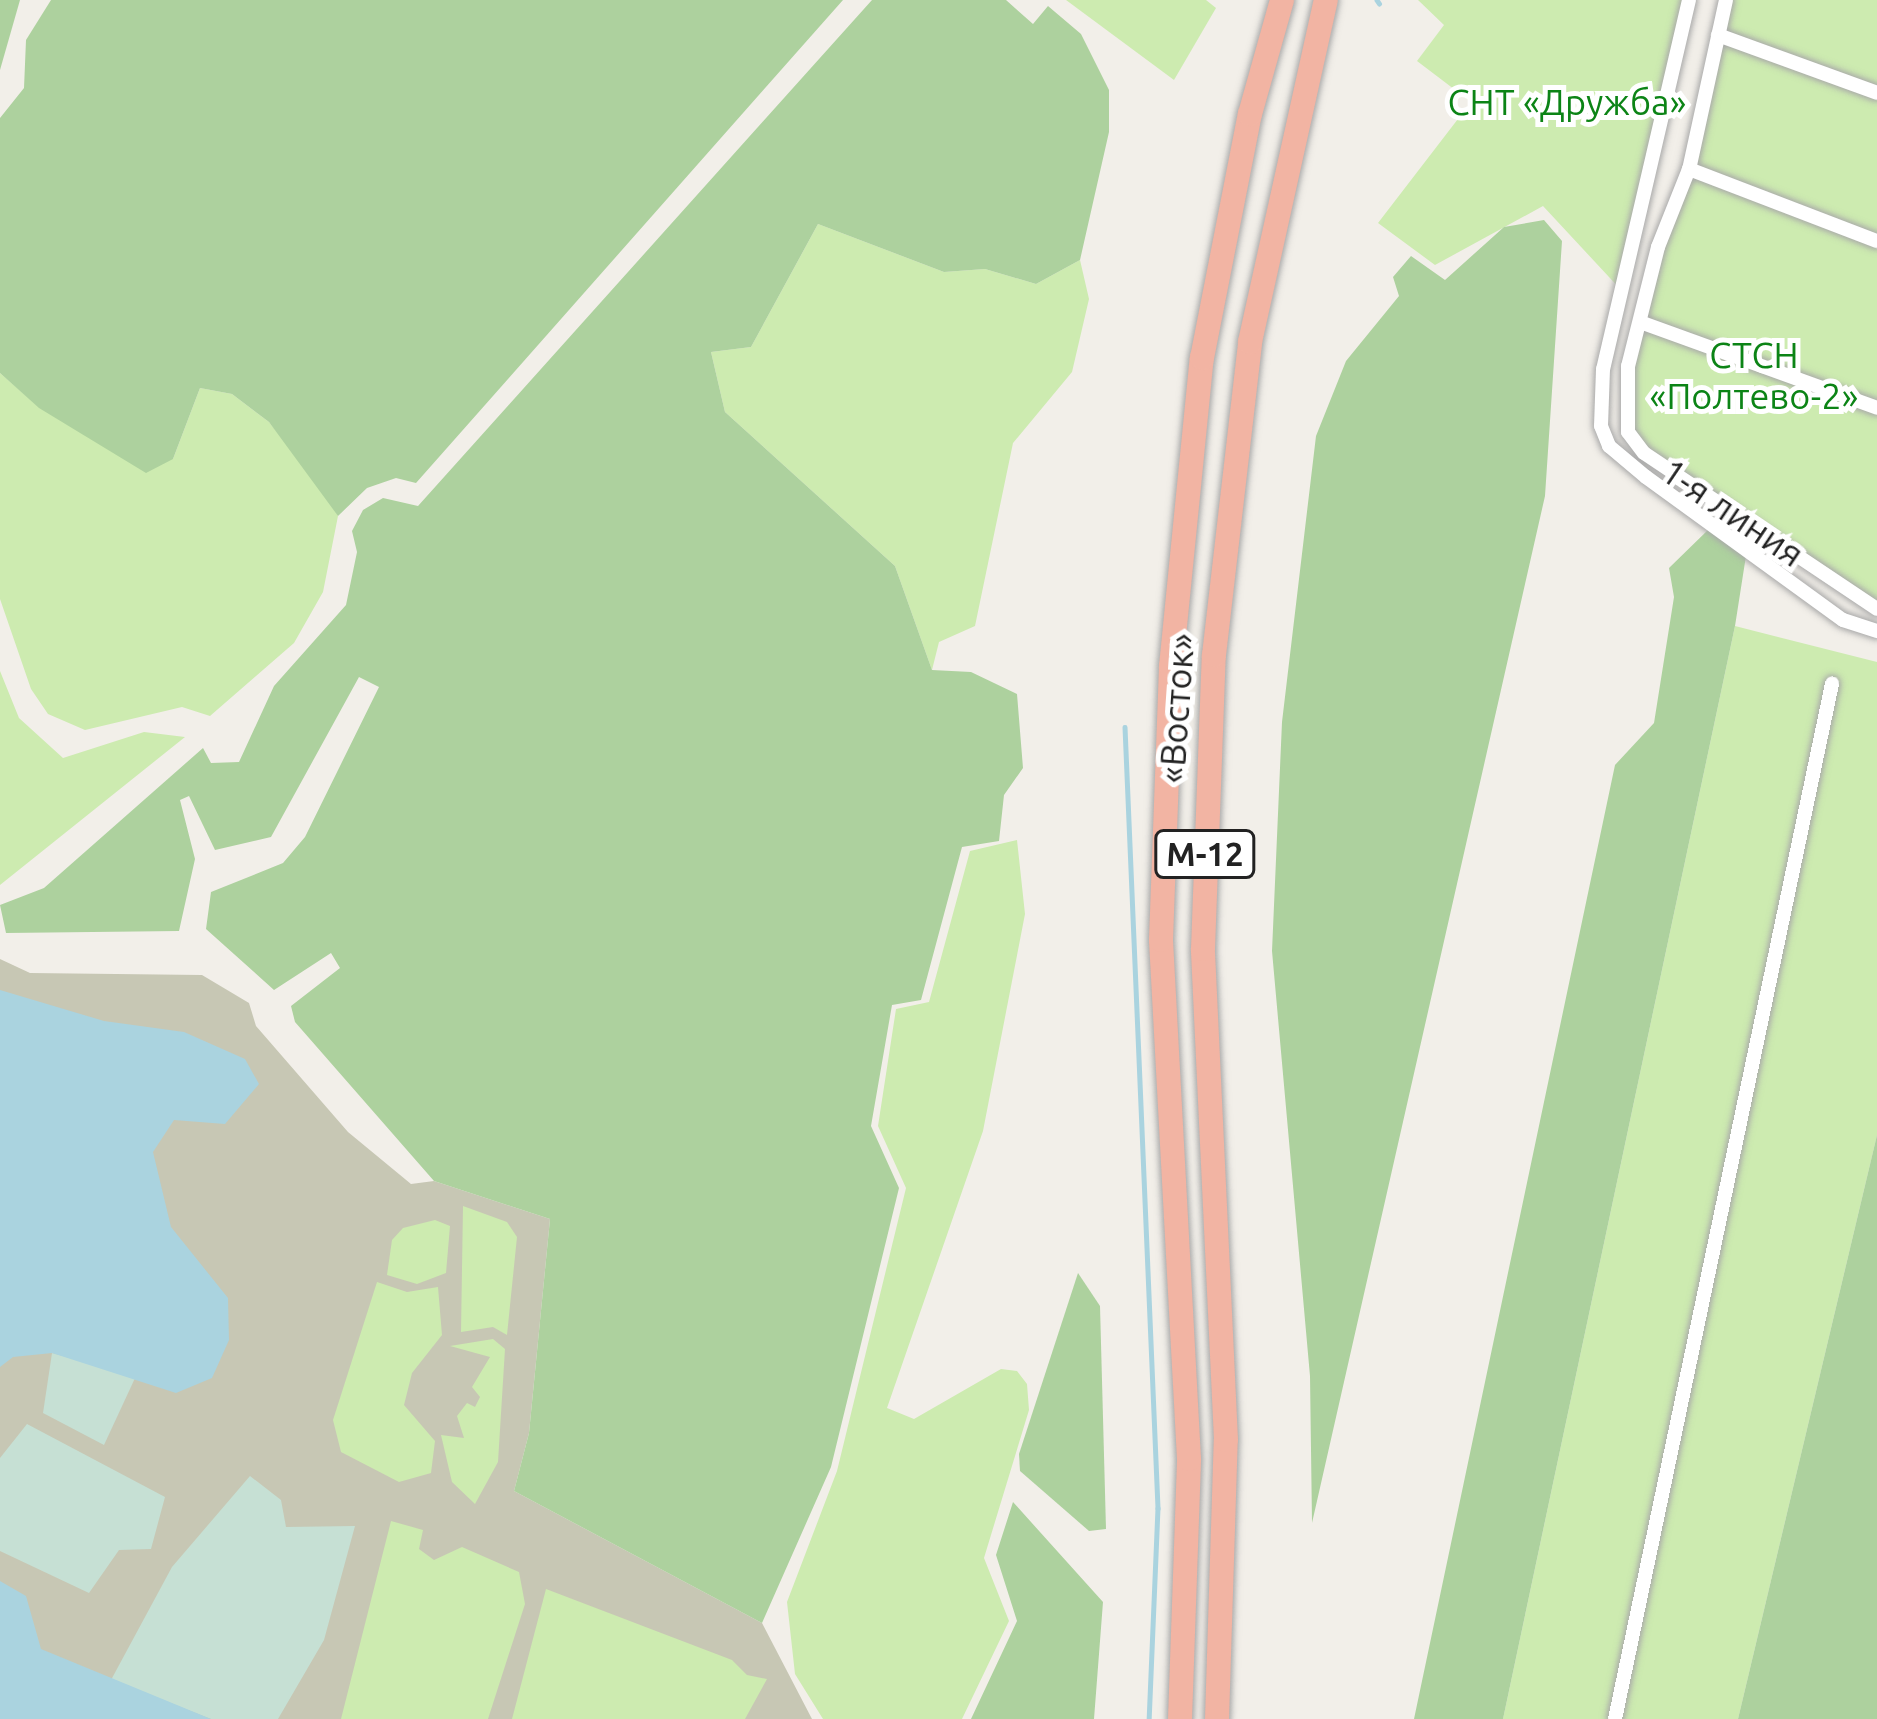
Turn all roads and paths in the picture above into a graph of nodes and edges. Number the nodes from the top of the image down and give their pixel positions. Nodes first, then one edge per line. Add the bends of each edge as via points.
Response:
1 (1282, 0) edge
2 (1326, 0) edge
3 (1689, 0) edge
4 (1726, 0) edge
5 (1718, 35) junction
6 (1877, 93) edge
7 (1689, 169) junction
8 (1877, 241) edge
9 (1640, 322) junction
10 (1877, 408) edge
11 (1877, 609) edge
12 (1877, 632) edge
13 (1832, 684) dead end
14 (1180, 1719) edge
15 (1217, 1719) edge
16 (1615, 1719) edge

1 - 14 highway, «Восток» / М-12 via 1250,114 1202,358 1171,666 1161,940 1189,1459
2 - 15 highway, «Восток» / М-12 via 1279,182 1250,342 1214,655 1203,950 1226,1440
3 - 12 street via 1603,369 1601,426 1610,446 1646,477 1843,620
4 - 5 street, 1-я линия
5 - 6 street
5 - 7 street, 1-я линия
7 - 8 street
7 - 9 street, 1-я линия
9 - 10 street
9 - 11 street, 1-я линия via 1623,400 1628,432 1644,453
13 - 16 street

